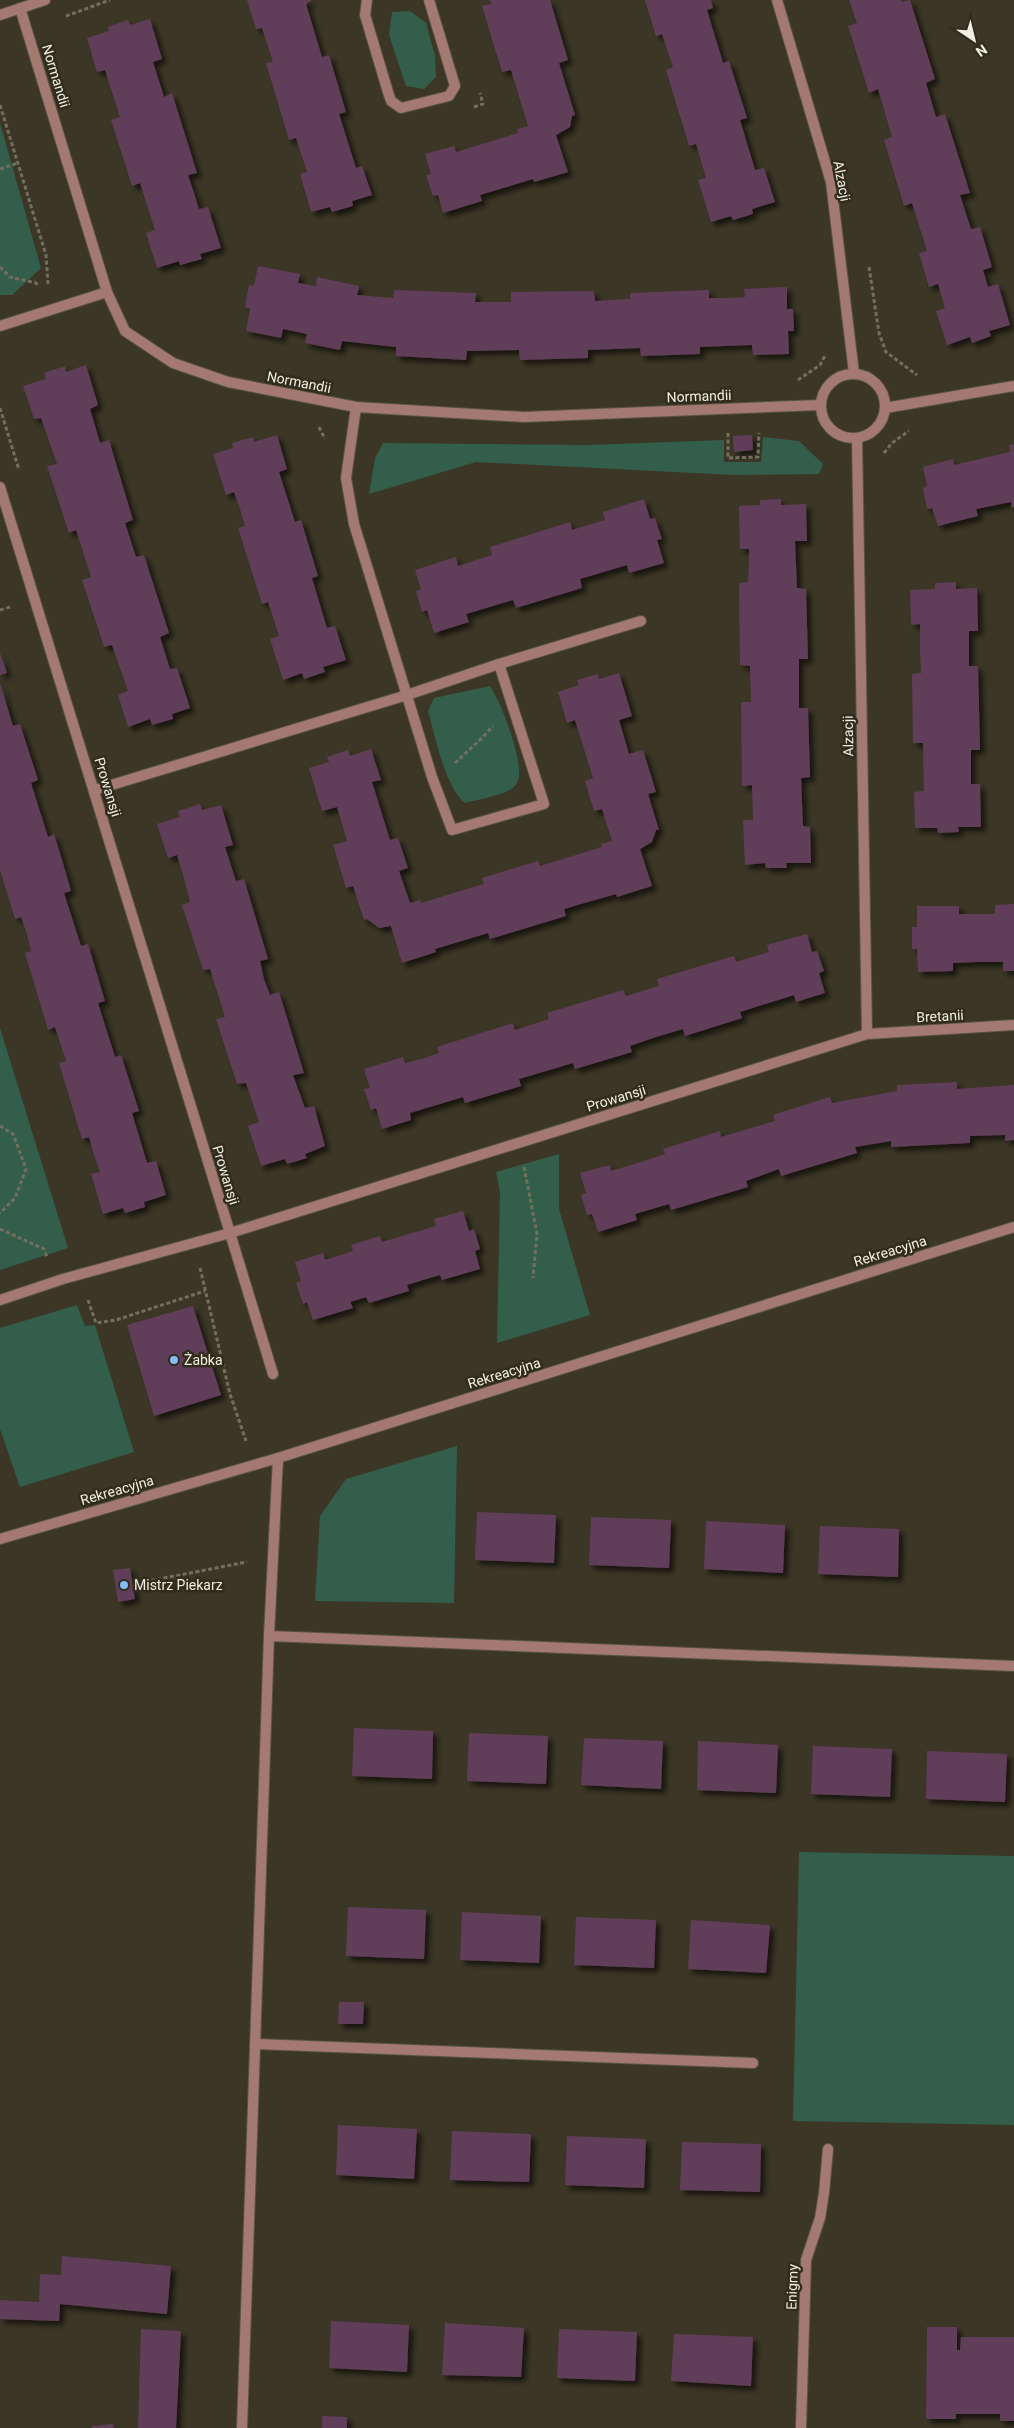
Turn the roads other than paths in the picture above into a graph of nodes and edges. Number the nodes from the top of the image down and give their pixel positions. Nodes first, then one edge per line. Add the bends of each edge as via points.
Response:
1 (45, 0) edge
2 (367, 0) edge
3 (429, 0) edge
4 (778, 0) edge
5 (20, 8) junction
6 (0, 15) edge
7 (107, 292) junction
8 (0, 326) edge
9 (854, 373) junction
10 (1014, 386) edge
11 (820, 405) junction
12 (356, 407) junction
13 (885, 408) junction
14 (857, 438) junction
15 (0, 487) edge
16 (641, 621) dead end
17 (498, 664) junction
18 (407, 695) junction
19 (95, 790) junction
20 (1014, 1025) edge
21 (867, 1034) junction
22 (1014, 1227) edge
23 (230, 1233) junction
24 (0, 1300) edge
25 (273, 1374) dead end
26 (278, 1458) junction
27 (0, 1538) edge
28 (269, 1636) junction
29 (1014, 1666) edge
30 (256, 2044) junction
31 (753, 2063) dead end
32 (828, 2150) dead end
33 (242, 2428) edge
34 (801, 2428) edge

1 - 5 street
2 - 3 street via 365,15 388,92 391,101 401,108 449,96 455,86
4 - 9 street, Alzacji via 831,182
5 - 6 street
5 - 7 street, Normandii
7 - 8 street
7 - 12 street, Normandii via 124,331 173,363 228,382
9 - 11 street via 834,379 822,395
9 - 13 street via 873,380 884,398
10 - 13 street
11 - 12 street, Normandii via 524,416
11 - 14 street via 827,426 836,433
12 - 18 street via 346,478 354,524
13 - 14 street via 883,419 876,428
14 - 21 street, Alzacji
15 - 19 street, Prowansji
16 - 17 street
17 - 18 street
17 - 18 street via 544,804 452,830
18 - 19 street
19 - 23 street, Prowansji
20 - 21 street, Bretanii
21 - 23 street, Prowansji
22 - 26 street, Rekreacyjna
23 - 24 street
23 - 25 street
26 - 27 street, Rekreacyjna
26 - 28 street
28 - 29 street
28 - 30 street
30 - 31 street
30 - 33 street
32 - 34 street, Enigmy via 820,2218 806,2260

